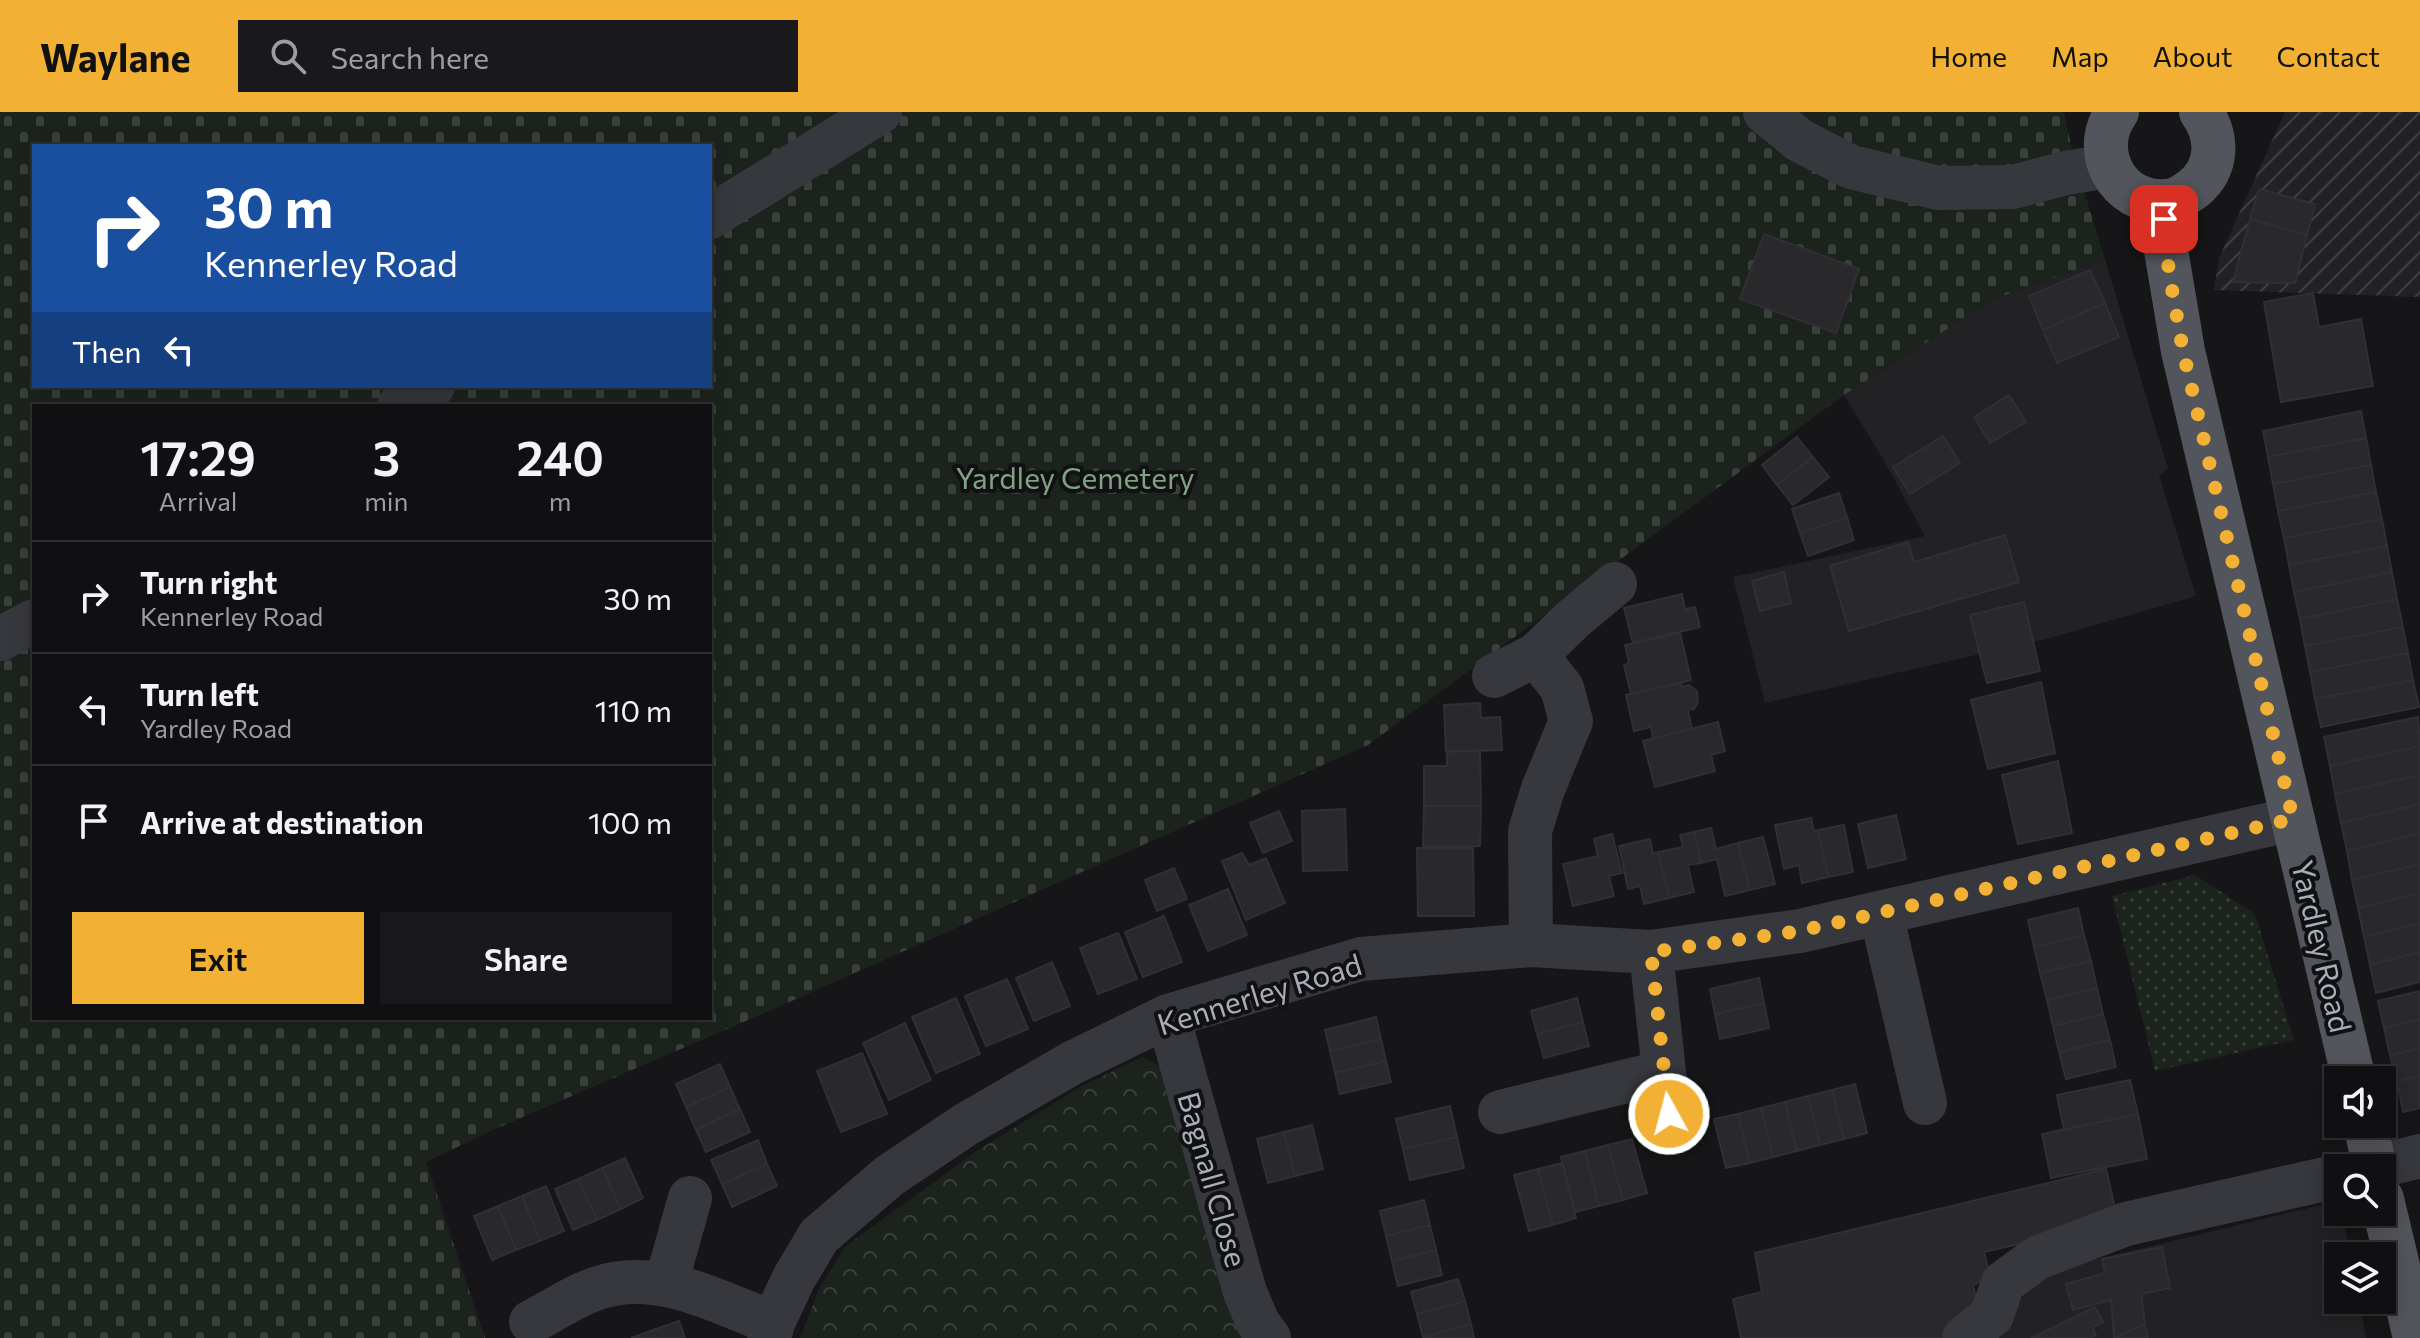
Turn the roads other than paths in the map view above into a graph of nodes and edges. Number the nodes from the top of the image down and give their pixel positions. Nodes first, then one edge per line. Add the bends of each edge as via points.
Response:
1 (880, 112) edge
2 (1765, 112) edge
3 (2117, 112) edge
4 (2201, 112) edge
5 (2108, 166) junction
6 (2166, 201) junction
7 (712, 216) edge
8 (430, 388) edge
9 (402, 404) edge
10 (1615, 584) dead end
11 (32, 622) edge
12 (0, 639) edge
13 (1536, 655) junction
14 (1494, 676) dead end
15 (2293, 819) junction
16 (1881, 913) junction
17 (1531, 945) junction
18 (1651, 952) junction
19 (1168, 1016) junction
20 (2351, 1066) edge
21 (1664, 1072) junction
22 (1925, 1103) dead end
23 (1500, 1112) dead end
24 (1671, 1131) dead end
25 (2420, 1156) edge
26 (2396, 1162) edge
27 (2324, 1179) edge
28 (690, 1198) dead end
29 (2388, 1226) edge
30 (666, 1284) junction
31 (531, 1322) dead end
32 (2409, 1328) edge
33 (771, 1330) edge
34 (1269, 1338) edge
35 (1964, 1338) edge

1 - 7 street
2 - 5 street via 1799,140 1851,167 1939,188 2013,187
3 - 5 main road via 2106,136
4 - 6 main road via 2214,139 2210,168 2185,195
5 - 6 main road via 2124,187
6 - 15 main road, Yardley Road via 2166,250 2183,351
8 - 9 street
10 - 13 street
11 - 12 street
13 - 14 street
13 - 17 street via 1562,688 1571,721 1530,831
15 - 16 street, Kennerley Road
15 - 20 main road, Yardley Road
16 - 18 street, Kennerley Road via 1800,931
16 - 22 street
17 - 18 street, Kennerley Road
17 - 19 street, Kennerley Road via 1361,959
18 - 21 street
19 - 33 street, Kennerley Road via 1072,1063 889,1176 819,1236
19 - 34 street, Bagnall Close via 1245,1292
21 - 23 street
21 - 24 street
25 - 26 street
27 - 35 street via 2126,1224 2037,1258 2003,1283 1992,1315
28 - 30 street
29 - 32 main road
30 - 31 street via 634,1280 597,1288
30 - 33 street

